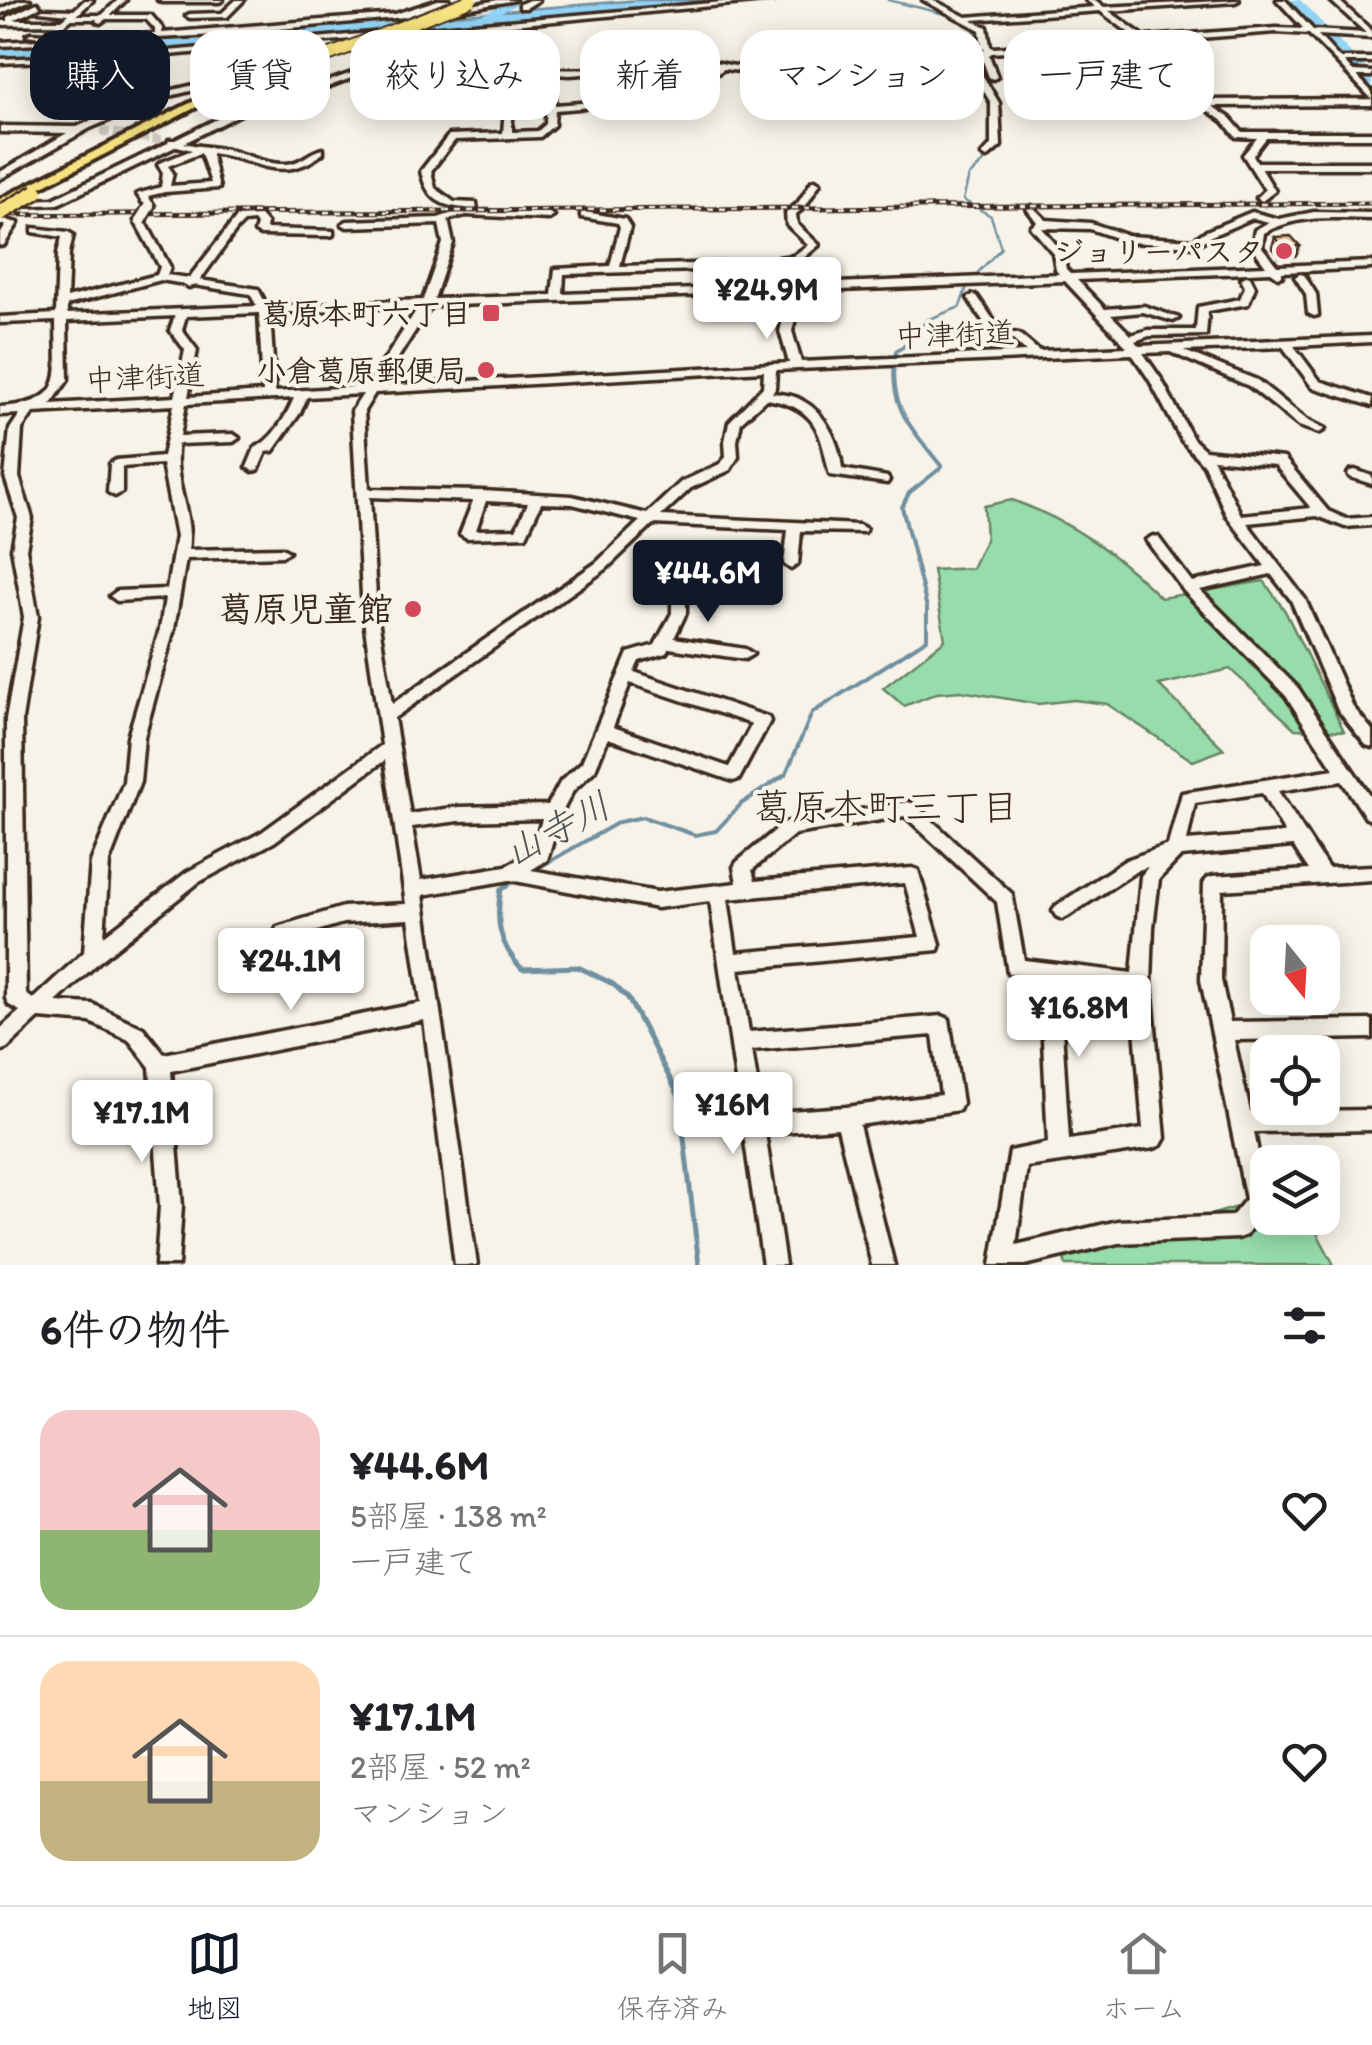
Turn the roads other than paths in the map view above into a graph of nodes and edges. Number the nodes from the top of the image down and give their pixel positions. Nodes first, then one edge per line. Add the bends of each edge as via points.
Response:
1 (26, 0) edge
2 (89, 0) edge
3 (122, 0) edge
4 (162, 0) edge
5 (219, 0) edge
6 (240, 0) edge
7 (446, 0) edge
8 (457, 0) edge
9 (471, 0) edge
10 (534, 0) edge
11 (771, 0) edge
12 (926, 0) edge
13 (1090, 0) edge
14 (1234, 0) edge
15 (1281, 0) edge
16 (1334, 0) edge
17 (516, 4) edge
18 (1103, 9) junction
19 (0, 12) edge
20 (445, 12) dead end
21 (1349, 14) junction
22 (73, 15) junction
23 (1372, 15) edge
24 (190, 16) dead end
25 (103, 18) junction
26 (970, 18) junction
27 (531, 20) junction
28 (4, 22) edge
29 (60, 22) junction
30 (488, 25) junction
31 (217, 26) dead end
32 (90, 30) edge
33 (156, 30) edge
34 (489, 30) edge
35 (1131, 30) edge
36 (1310, 31) junction
37 (170, 32) edge
38 (170, 32) edge
39 (0, 35) edge
40 (1372, 35) edge
41 (1214, 37) edge
42 (30, 43) joint
43 (0, 44) edge
44 (330, 46) edge
45 (330, 51) edge
46 (1004, 52) edge
47 (988, 53) junction
48 (984, 54) edge
49 (15, 60) junction
50 (1338, 60) junction
51 (1372, 60) edge
52 (0, 61) edge
53 (725, 66) junction
54 (740, 68) edge
55 (560, 71) edge
56 (1350, 73) junction
57 (1372, 74) edge
58 (993, 77) dead end
59 (984, 85) edge
60 (190, 87) edge
61 (1372, 99) edge
62 (1214, 103) edge
63 (560, 107) edge
64 (190, 109) edge
65 (1214, 112) edge
66 (220, 120) edge
67 (508, 120) edge
68 (551, 120) edge
69 (0, 129) edge
70 (87, 129) junction
71 (102, 132) tunnel mouth
72 (507, 134) junction
73 (1372, 134) edge
74 (1262, 138) junction
75 (172, 142) junction
76 (201, 150) junction
77 (320, 151) dead end
78 (987, 155) dead end
79 (0, 157) edge
80 (24, 160) junction
81 (1253, 165) junction
82 (1372, 165) edge
83 (0, 176) edge
84 (815, 183) dead end
85 (165, 189) junction
86 (29, 192) junction
87 (0, 204) edge
88 (1032, 209) dead end
89 (0, 213) edge
90 (470, 214) junction
91 (585, 215) dead end
92 (548, 216) dead end
93 (1372, 216) edge
94 (442, 221) junction
95 (0, 222) edge
96 (1042, 222) junction
97 (1277, 222) junction
98 (346, 224) dead end
99 (1235, 227) junction
100 (37, 230) dead end
101 (329, 233) dead end
102 (0, 243) edge
103 (772, 265) junction
104 (1372, 265) edge
105 (615, 266) junction
106 (1278, 273) junction
107 (1372, 274) edge
108 (162, 277) junction
109 (1300, 277) junction
110 (1246, 279) junction
111 (1072, 281) junction
112 (189, 284) junction
113 (969, 288) junction
114 (786, 293) junction
115 (557, 298) junction
116 (61, 303) junction
117 (424, 308) junction
118 (1104, 312) junction
119 (1314, 313) dead end
120 (264, 315) junction
121 (179, 318) junction
122 (1173, 318) dead end
123 (0, 320) edge
124 (60, 322) junction
125 (0, 329) edge
126 (1372, 339) edge
127 (1286, 342) junction
128 (1133, 347) junction
129 (1172, 350) junction
130 (1037, 355) junction
131 (796, 365) junction
132 (770, 366) junction
133 (372, 390) junction
134 (302, 394) junction
135 (764, 395) junction
136 (269, 396) junction
137 (179, 400) junction
138 (1372, 402) edge
139 (29, 409) junction
140 (0, 411) edge
141 (1318, 429) dead end
142 (233, 438) dead end
143 (174, 440) junction
144 (1202, 454) junction
145 (169, 458) junction
146 (253, 467) dead end
147 (1354, 474) dead end
148 (882, 480) dead end
149 (1372, 480) edge
150 (6, 481) edge
151 (115, 492) dead end
152 (366, 493) junction
153 (482, 495) junction
154 (537, 498) junction
155 (1324, 514) junction
156 (653, 520) junction
157 (1238, 520) junction
158 (1372, 521) edge
159 (795, 527) junction
160 (859, 529) dead end
161 (1153, 540) dead end
162 (19, 549) junction
163 (0, 551) edge
164 (282, 552) dead end
165 (180, 555) junction
166 (791, 564) dead end
167 (1274, 569) junction
168 (679, 587) dead end
169 (1189, 588) junction
170 (173, 593) junction
171 (117, 596) dead end
172 (665, 642) junction
173 (744, 654) dead end
174 (625, 675) junction
175 (386, 716) junction
176 (606, 731) junction
177 (1372, 741) edge
178 (390, 748) junction
179 (1346, 774) junction
180 (1266, 786) junction
181 (553, 812) junction
182 (1372, 813) edge
183 (400, 822) junction
184 (1298, 839) junction
185 (1176, 849) junction
186 (511, 873) junction
187 (1323, 876) junction
188 (1368, 880) edge
189 (413, 888) junction
190 (746, 889) junction
191 (718, 894) junction
192 (417, 911) junction
193 (1062, 911) dead end
194 (284, 934) dead end
195 (94, 955) junction
196 (728, 962) junction
197 (1049, 972) junction
198 (1141, 983) junction
199 (34, 1009) junction
200 (432, 1010) junction
201 (1372, 1028) edge
202 (1222, 1031) junction
203 (0, 1042) edge
204 (742, 1042) junction
205 (160, 1064) junction
206 (846, 1117) junction
207 (1372, 1120) edge
208 (1242, 1122) junction
209 (754, 1124) junction
210 (1060, 1152) junction
211 (1003, 1262) edge
212 (167, 1265) edge
213 (466, 1265) edge
214 (774, 1265) edge
215 (883, 1265) edge

1 - 19 street
2 - 22 street
3 - 25 street
4 - 5 street
6 - 24 street via 224,15
7 - 37 street via 401,15
8 - 44 highway, bridge
9 - 45 highway, bridge
10 - 17 street
11 - 27 street
12 - 26 street
13 - 18 street
14 - 18 street
15 - 36 street
16 - 21 street
17 - 20 street
17 - 27 street
18 - 26 street
18 - 35 street
21 - 23 street
21 - 40 street
22 - 25 street
22 - 28 street via 40,8
22 - 29 street
25 - 32 street
25 - 33 street via 148,17
26 - 47 street via 984,29
27 - 30 street
28 - 29 street
29 - 39 street via 46,36
30 - 34 street
30 - 49 street
31 - 38 street
36 - 40 street
36 - 41 street
36 - 50 street
42 - 43 street
42 - 49 street
46 - 47 street
47 - 48 street
47 - 58 street
49 - 52 street
50 - 51 street
50 - 56 street
53 - 54 street
53 - 55 street
53 - 63 street via 686,97
56 - 57 street
56 - 61 street
59 - 78 street via 995,104 996,146
60 - 70 street
61 - 62 street
64 - 86 highway
65 - 74 street via 1239,135
66 - 75 street
67 - 72 street
68 - 72 street via 540,134
69 - 70 street
70 - 71 street
70 - 80 street
72 - 90 street via 452,137 426,171 430,189 452,205 473,205
73 - 74 street
74 - 81 street via 1248,156
75 - 76 street
75 - 87 street via 55,202
76 - 77 street via 251,164 299,166
76 - 85 street via 162,165 168,172
76 - 85 street via 221,186
79 - 80 street
80 - 83 street
81 - 82 street
81 - 99 street via 1270,190 1266,203 1237,217 1230,224
84 - 103 street via 790,213 792,225 814,245
85 - 108 street, bridge via 142,194 149,206 140,221 165,267
86 - 87 highway
86 - 89 highway, bridge
88 - 96 street
90 - 92 street
90 - 94 street
91 - 105 street via 621,221
93 - 97 street
94 - 98 street
94 - 117 street via 448,242
95 - 102 street via 14,223
96 - 99 street via 1092,226 1128,239 1195,242
96 - 111 street via 1036,227
97 - 99 street via 1252,216
97 - 106 street via 1256,239
100 - 116 street via 68,235 59,257
101 - 112 street via 260,232 256,218 241,219 210,266
103 - 105 street
103 - 114 street
104 - 106 street
105 - 115 street via 559,271
106 - 109 street
106 - 110 street
106 - 111 street
107 - 109 street
108 - 112 street
108 - 116 street
109 - 119 street
110 - 111 street
110 - 128 street via 1244,302 1202,309 1202,333 1164,332
111 - 113 street
111 - 118 street
112 - 120 street via 254,291
113 - 114 street
113 - 130 street via 997,334 1015,336
114 - 115 street
114 - 117 street
114 - 131 street via 792,308 786,331
115 - 117 street
116 - 124 street
117 - 120 street
117 - 133 street
118 - 122 street via 1144,309
118 - 128 street
120 - 121 street
120 - 136 street
121 - 124 street
121 - 137 street via 176,330 191,350
123 - 124 street
124 - 125 street
124 - 139 street via 62,380 47,402
126 - 127 street, 中津街道
127 - 129 street, 中津街道
127 - 138 street via 1316,384
128 - 129 street, 中津街道
128 - 130 street, 中津街道
128 - 144 street
129 - 141 street via 1253,383
130 - 131 street, 中津街道
131 - 132 street, 中津街道
132 - 133 street, 中津街道
132 - 135 street
133 - 134 street, 中津街道
133 - 152 street via 358,411
134 - 136 street, 中津街道
134 - 146 street
135 - 148 street via 800,402 837,458 835,472
135 - 156 street via 735,416 732,458 725,467 686,485
136 - 137 street, 中津街道
137 - 139 street, 中津街道
137 - 143 street
139 - 140 street, 中津街道
139 - 150 street via 16,429
142 - 143 street
143 - 145 street
144 - 155 street via 1279,461
144 - 157 street
145 - 151 street via 116,464
145 - 165 street via 183,536
147 - 149 street
150 - 162 street via 24,518
152 - 153 street
152 - 175 street via 370,613
153 - 154 street
153 - 154 street via 468,534 521,532
154 - 156 street
155 - 157 street
155 - 158 street via 1345,523
156 - 159 street
156 - 175 street via 602,566
157 - 167 street
159 - 160 street
159 - 166 street
161 - 169 street
162 - 163 street
162 - 199 street via 31,617 14,719 12,951 16,998
164 - 165 street
165 - 170 street
167 - 169 street
167 - 177 street via 1298,598 1346,710
168 - 172 street via 679,613
169 - 179 street via 1292,692
170 - 171 street
170 - 195 street via 136,736 132,782 100,862
172 - 173 street
172 - 174 street via 662,649 633,657
174 - 176 street
174 - 176 street via 762,722 732,775
175 - 178 street
176 - 181 street
178 - 183 street
178 - 195 street via 268,837 193,877
179 - 180 street
179 - 182 street
180 - 184 street
180 - 185 street via 1188,798
181 - 183 street
181 - 186 street via 541,854
183 - 189 street
184 - 185 street
184 - 187 street
185 - 193 street via 1132,865
185 - 198 street via 1150,876
186 - 189 street
186 - 191 street via 658,900
187 - 188 street
187 - 202 street via 1214,883 1211,980
189 - 192 street
190 - 191 street
190 - 196 street via 912,875 931,944
190 - 197 street via 743,868 790,828 908,809 1006,899 1016,967
191 - 196 street
192 - 194 street via 343,915
192 - 200 street
195 - 199 street
196 - 204 street
197 - 198 street
197 - 210 street
198 - 210 street via 1154,1138
199 - 203 street
199 - 205 street via 92,1013 136,1034
200 - 205 street
200 - 213 street
201 - 202 street
202 - 208 street
204 - 206 street via 942,1025 952,1102
204 - 209 street
205 - 212 street via 170,1206
206 - 209 street
206 - 215 street
207 - 208 street
208 - 211 street via 1257,1202 1238,1227 1118,1232
209 - 214 street
210 - 211 street via 1018,1158

